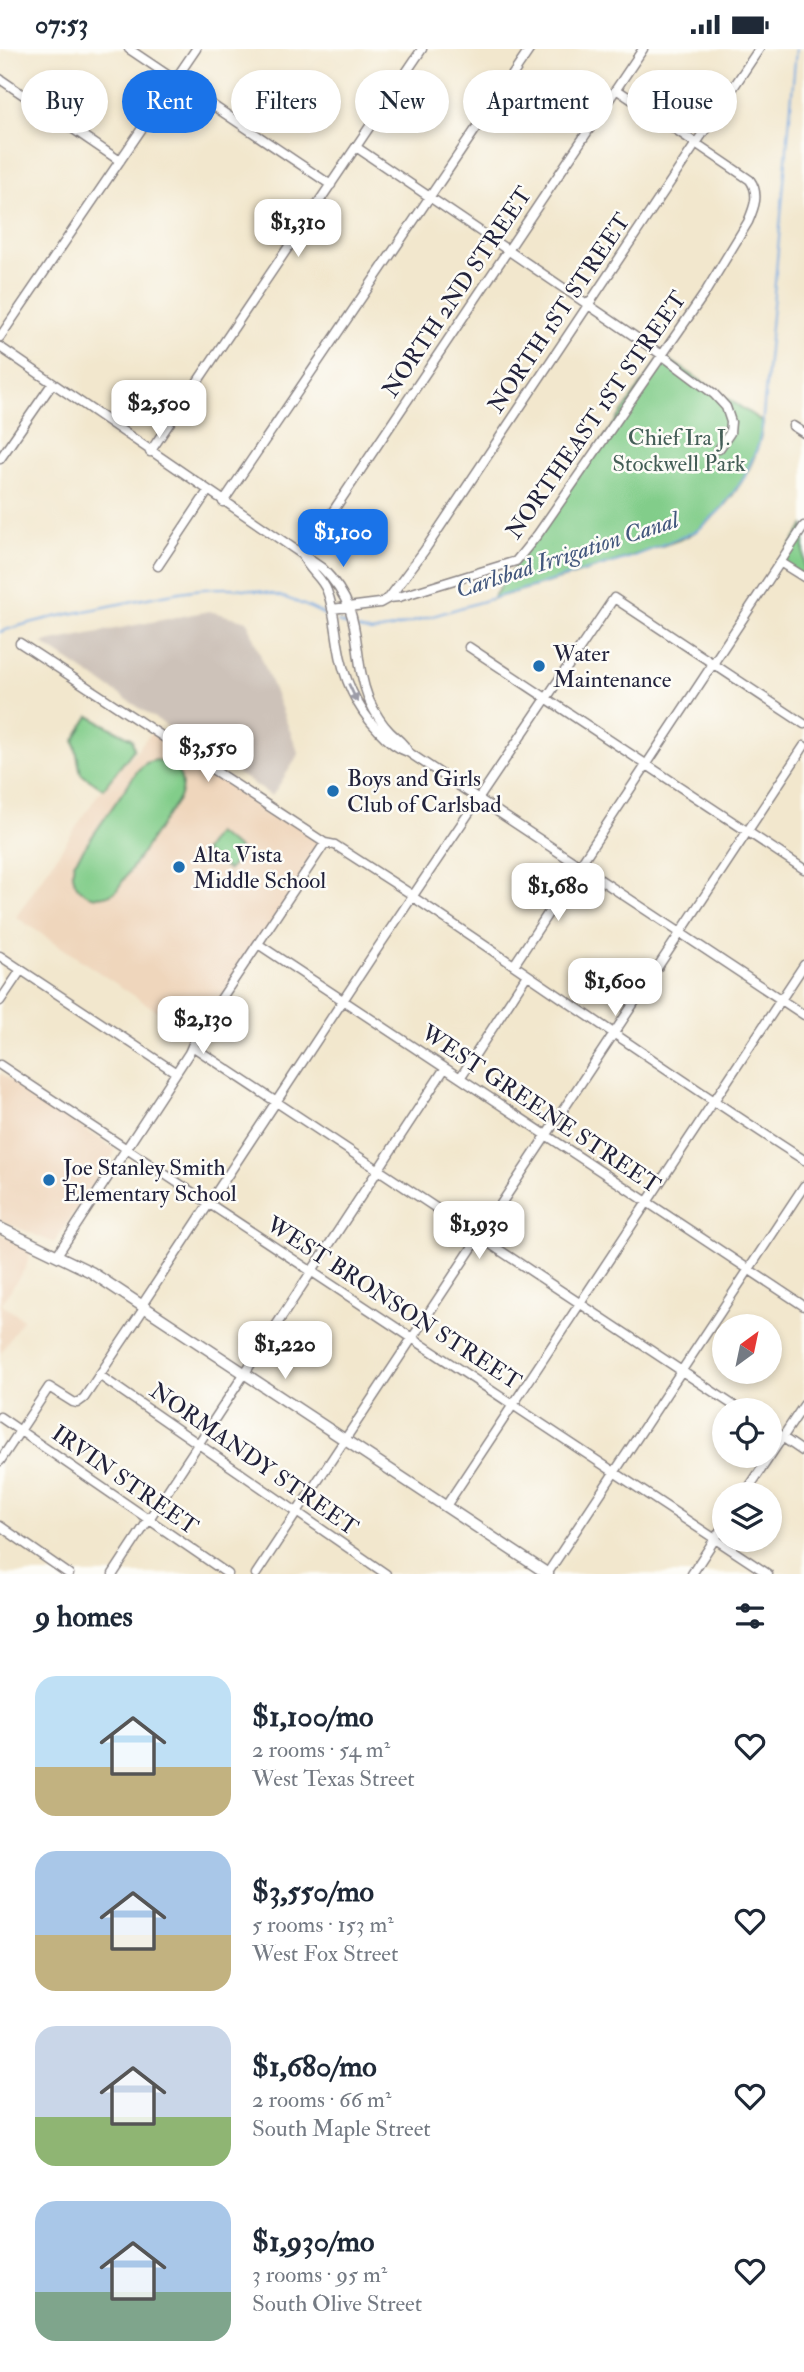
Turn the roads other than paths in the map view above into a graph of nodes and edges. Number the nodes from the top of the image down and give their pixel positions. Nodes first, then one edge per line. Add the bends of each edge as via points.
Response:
1 (129, 49) edge
2 (196, 49) edge
3 (422, 49) edge
4 (530, 49) edge
5 (643, 49) edge
6 (760, 49) edge
7 (160, 70) edge
8 (182, 70) edge
9 (0, 79) edge
10 (616, 89) junction
11 (217, 108) edge
12 (139, 133) edge
13 (696, 143) junction
14 (356, 147) junction
15 (120, 161) junction
16 (331, 185) junction
17 (429, 196) junction
18 (508, 251) junction
19 (588, 305) junction
20 (0, 337) edge
21 (0, 347) edge
22 (662, 355) junction
23 (52, 384) junction
24 (793, 426) dead end
25 (804, 433) edge
26 (719, 449) dead end
27 (150, 451) junction
28 (0, 459) edge
29 (208, 491) junction
30 (223, 502) junction
31 (804, 526) edge
32 (303, 556) junction
33 (780, 562) junction
34 (158, 566) dead end
35 (804, 577) edge
36 (389, 598) junction
37 (332, 609) junction
38 (351, 610) junction
39 (20, 643) dead end
40 (469, 647) dead end
41 (713, 663) junction
42 (547, 698) junction
43 (804, 724) edge
44 (804, 746) edge
45 (408, 751) junction
46 (647, 764) junction
47 (478, 798) junction
48 (747, 832) junction
49 (325, 843) junction
50 (579, 865) junction
51 (804, 869) edge
52 (413, 897) junction
53 (681, 933) junction
54 (258, 944) junction
55 (0, 956) edge
56 (514, 965) junction
57 (804, 965) edge
58 (21, 970) junction
59 (527, 975) junction
60 (343, 1000) junction
61 (781, 1000) junction
62 (0, 1001) edge
63 (804, 1015) edge
64 (614, 1035) junction
65 (192, 1046) junction
66 (0, 1065) edge
67 (445, 1068) junction
68 (176, 1072) junction
69 (460, 1078) junction
70 (714, 1101) junction
71 (277, 1102) junction
72 (546, 1135) junction
73 (125, 1149) junction
74 (804, 1160) edge
75 (378, 1169) junction
76 (804, 1186) edge
77 (647, 1202) junction
78 (210, 1203) junction
79 (0, 1228) edge
80 (479, 1236) junction
81 (57, 1255) junction
82 (749, 1269) junction
83 (310, 1271) junction
84 (580, 1303) junction
85 (143, 1306) junction
86 (804, 1306) edge
87 (412, 1338) junction
88 (682, 1371) junction
89 (245, 1373) junction
90 (99, 1375) junction
91 (722, 1398) edge
92 (514, 1405) junction
93 (804, 1405) edge
94 (0, 1417) edge
95 (20, 1431) junction
96 (783, 1437) junction
97 (345, 1440) junction
98 (199, 1444) junction
99 (804, 1452) edge
100 (0, 1461) edge
101 (614, 1472) junction
102 (753, 1482) edge
103 (446, 1506) junction
104 (298, 1512) junction
105 (149, 1520) junction
106 (0, 1527) edge
107 (712, 1537) edge
108 (712, 1544) edge
109 (735, 1552) edge
110 (69, 1574) edge
111 (113, 1574) edge
112 (228, 1574) edge
113 (256, 1574) edge
114 (386, 1574) edge
115 (547, 1574) edge
116 (692, 1574) edge
117 (768, 1574) edge

1 - 7 street
2 - 8 street
3 - 14 street
4 - 17 street
5 - 10 street, NORTH 2ND STREET
6 - 13 street, NORTH 1ST STREET
9 - 15 street
10 - 13 street, NORTHEAST 1ST STREET
10 - 18 street, NORTH 2ND STREET
11 - 16 street
12 - 15 street
13 - 19 street, NORTH 1ST STREET
13 - 22 street, NORTHEAST 1ST STREET via 750,180 756,202 722,266
14 - 16 street
14 - 17 street
15 - 20 street
16 - 27 street
17 - 18 street
17 - 30 street
18 - 19 street
18 - 32 street, NORTH 2ND STREET
19 - 22 street
19 - 36 street, NORTH 1ST STREET
21 - 23 street
22 - 26 street via 726,407 731,427
22 - 36 street, NORTHEAST 1ST STREET via 518,559
23 - 27 street
23 - 28 street
24 - 25 street
27 - 29 street
29 - 30 street
29 - 34 street
30 - 32 street
31 - 33 street
32 - 37 street via 326,587
32 - 38 street via 327,573
33 - 35 street
33 - 41 street
36 - 38 street, NORTHEAST 1ST STREET
37 - 38 street, NORTHEAST 1ST STREET
37 -> 45 street via 342,664 356,701 384,737
38 - 45 street via 370,703
39 - 49 street
40 - 42 street
41 - 42 street via 614,598
41 - 43 street
41 - 46 street
42 - 46 street
42 - 47 street
44 - 48 street
45 - 47 street
46 - 48 street
46 - 50 street
47 - 50 street
47 - 52 street
48 - 51 street
48 - 53 street
49 - 52 street via 335,845
49 - 54 street
50 - 53 street
50 - 56 street
52 - 56 street
52 - 60 street
53 - 61 street
53 - 64 street
54 - 60 street, WEST GREENE STREET
54 - 65 street
55 - 58 street
56 - 59 street
57 - 61 street
58 - 62 street
58 - 68 street
59 - 64 street
59 - 69 street
60 - 67 street, WEST GREENE STREET
60 - 71 street
61 - 63 street
61 - 70 street
64 - 70 street
64 - 72 street
65 - 68 street
65 - 71 street
66 - 73 street, WEST BRONSON STREET
67 - 69 street, WEST GREENE STREET
67 - 75 street
68 - 73 street
69 - 72 street, WEST GREENE STREET
70 - 74 street
70 - 77 street
71 - 75 street
71 - 78 street
72 - 77 street, WEST GREENE STREET
72 - 80 street
73 - 78 street, WEST BRONSON STREET
73 - 81 street
75 - 80 street
75 - 83 street
76 - 82 street
77 - 82 street, WEST GREENE STREET
77 - 84 street
78 - 83 street, WEST BRONSON STREET
78 - 85 street
79 - 81 main road
80 - 84 street
80 - 87 street
81 - 85 main road
82 - 86 street, WEST GREENE STREET
82 - 88 street
83 - 87 street, WEST BRONSON STREET
83 - 89 street
84 - 88 street
84 - 92 street
85 - 89 main road
85 - 90 street
87 - 92 street, WEST BRONSON STREET
87 - 97 street
88 - 91 street
88 - 101 street
89 - 97 main road
89 - 98 street
90 - 95 street via 77,1403 49,1387
90 - 98 street, NORMANDY STREET
92 - 101 street, WEST BRONSON STREET
92 - 103 street
93 - 96 street
94 - 95 street, IRVIN STREET
95 - 100 street
95 - 105 street, IRVIN STREET
96 - 99 street
96 - 102 street
97 - 103 main road
97 - 104 street
98 - 104 street, NORMANDY STREET
98 - 105 street
101 - 107 street, WEST BRONSON STREET
101 - 115 street
103 - 115 main road
104 - 113 street
104 - 114 street, NORMANDY STREET
105 - 111 street
105 - 112 street, IRVIN STREET
106 - 110 street
108 - 116 street
109 - 117 street, WEST BRONSON STREET

